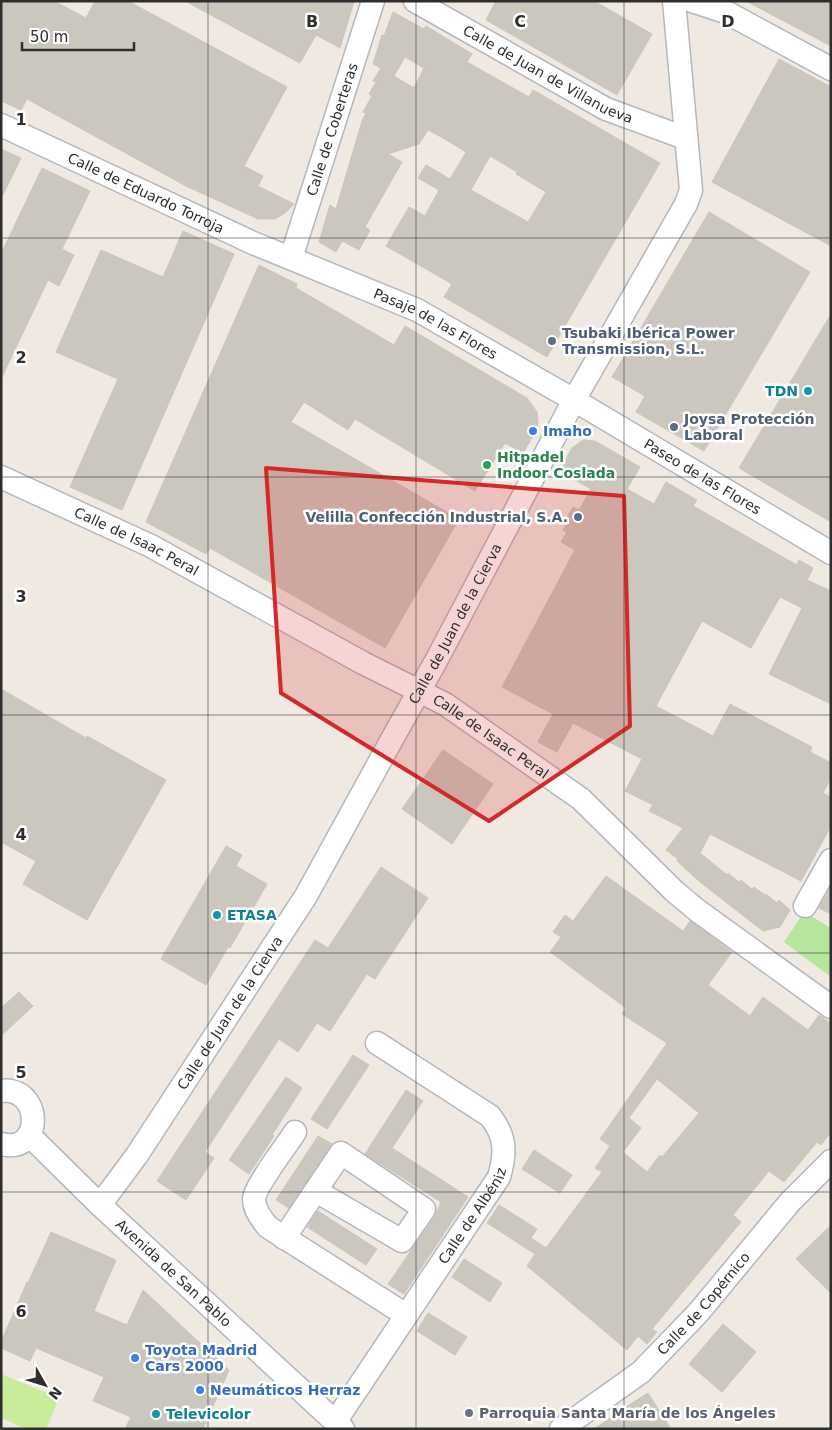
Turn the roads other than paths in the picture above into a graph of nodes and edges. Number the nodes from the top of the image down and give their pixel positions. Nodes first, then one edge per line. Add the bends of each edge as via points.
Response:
1 (373, 1) edge
2 (415, 1) edge
3 (674, 1) edge
4 (692, 1) edge
5 (831, 69) edge
6 (1, 125) edge
7 (685, 138) junction
8 (291, 258) junction
9 (574, 400) junction
10 (1, 477) edge
11 (831, 553) edge
12 (419, 691) junction
13 (831, 860) edge
14 (805, 906) dead end
15 (831, 1007) edge
16 (377, 1043) dead end
17 (1, 1091) edge
18 (295, 1132) dead end
19 (29, 1135) junction
20 (1, 1144) edge
21 (831, 1161) edge
22 (316, 1191) junction
23 (100, 1206) junction
24 (284, 1238) junction
25 (406, 1315) junction
26 (339, 1425) edge
27 (561, 1429) edge

1 - 8 street, Calle de Coberteras
2 - 7 street, Calle de Juan de Villanueva via 606,109
3 - 7 street, Calle de Juan de la Cierva
4 - 5 street via 726,12
6 - 8 street, Calle de Eduardo Torroja
7 - 9 street, Calle de Juan de la Cierva via 691,190 686,204
8 - 9 street, Pasaje de las Flores via 417,310
9 - 11 street, Paseo de las Flores
9 - 12 street, Calle de Juan de la Cierva
10 - 12 street, Calle de Isaac Peral via 151,546
12 - 15 street, Calle de Isaac Peral via 445,704 581,799 698,911
12 - 23 street, Calle de Juan de la Cierva via 306,896 137,1155
13 - 14 street
16 - 25 street, Calle de Albéniz via 490,1116 503,1140 504,1155 499,1177
17 - 19 street via 20,1095 32,1110 33,1127
18 - 24 street via 254,1200 259,1217
19 - 20 street via 15,1144
19 - 23 street, Avenida de San Pablo
21 - 27 street, Calle de Copérnico via 790,1202 698,1313 641,1372
22 - 22 street via 341,1153 424,1209 402,1242
22 - 24 street
23 - 26 street, Avenida de San Pablo
24 - 25 street
25 - 26 street, Calle de Albéniz

